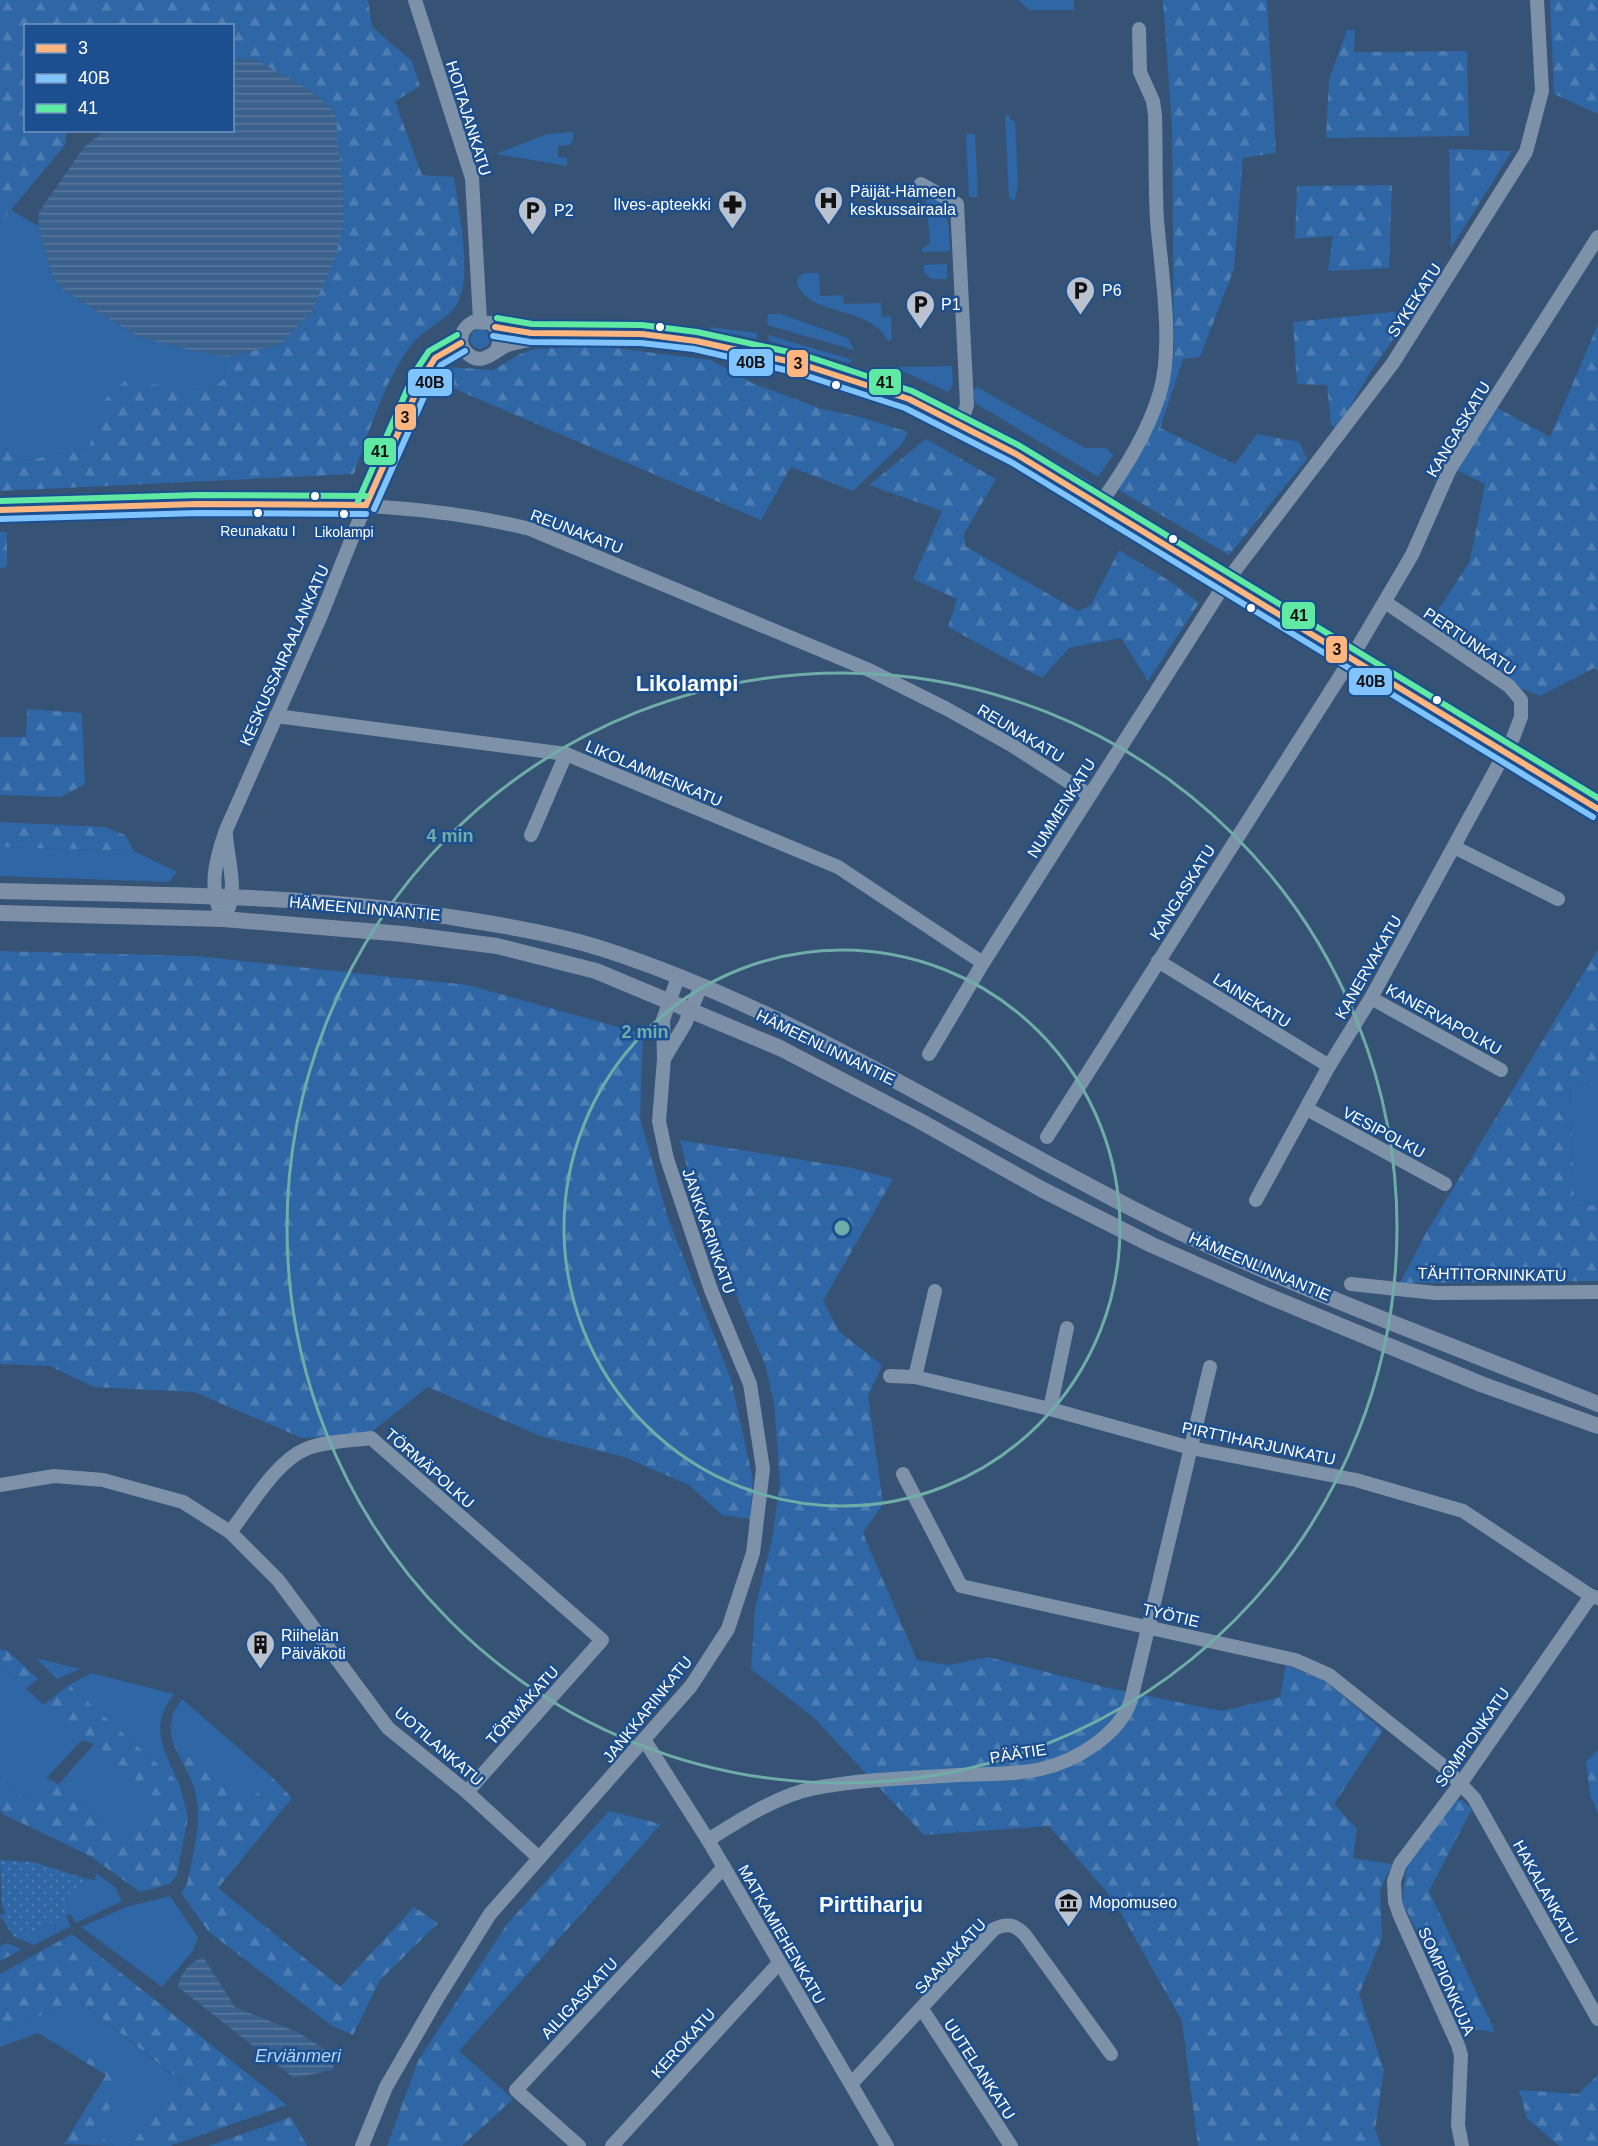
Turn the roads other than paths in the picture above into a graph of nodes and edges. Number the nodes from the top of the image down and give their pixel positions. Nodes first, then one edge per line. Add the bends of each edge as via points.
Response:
1 (415, 0) edge
2 (1537, 0) edge
3 (1135, 29) dead end
4 (921, 184) dead end
5 (1598, 237) edge
6 (480, 320) junction
7 (495, 327) junction
8 (555, 335) junction
9 (461, 343) junction
10 (496, 351) junction
11 (961, 423) junction
12 (1100, 504) junction
13 (366, 505) junction
14 (1, 508) edge
15 (1226, 582) junction
16 (1385, 602) junction
17 (1359, 645) dead end
18 (1346, 667) dead end
19 (276, 716) junction
20 (1506, 749) junction
21 (566, 754) junction
22 (1089, 795) junction
23 (1598, 809) edge
24 (226, 830) junction
25 (531, 835) dead end
26 (1454, 847) junction
27 (0, 891) edge
28 (214, 897) junction
29 (232, 897) junction
30 (1558, 899) dead end
31 (0, 913) edge
32 (223, 919) junction
33 (1158, 961) junction
34 (983, 963) junction
35 (678, 977) junction
36 (701, 986) junction
37 (1371, 998) junction
38 (668, 1000) junction
39 (690, 1009) junction
40 (929, 1054) dead end
41 (664, 1059) junction
42 (1329, 1066) junction
43 (1501, 1070) dead end
44 (1307, 1109) junction
45 (1047, 1137) dead end
46 (1445, 1184) dead end
47 (1256, 1200) dead end
48 (1351, 1284) dead end
49 (935, 1291) dead end
50 (1598, 1292) edge
51 (1067, 1328) dead end
52 (1210, 1367) dead end
53 (890, 1376) dead end
54 (915, 1377) junction
55 (1598, 1404) edge
56 (1050, 1409) junction
57 (1598, 1426) edge
58 (1191, 1448) junction
59 (903, 1474) dead end
60 (0, 1485) edge
61 (230, 1532) junction
62 (1595, 1597) edge
63 (1149, 1627) junction
64 (602, 1640) joint
65 (645, 1742) junction
66 (1461, 1783) junction
67 (467, 1792) junction
68 (708, 1839) junction
69 (539, 1858) junction
70 (724, 1867) junction
71 (1395, 1902) joint
72 (778, 1963) junction
73 (922, 2009) junction
74 (1598, 2019) edge
75 (1111, 2054) dead end
76 (852, 2083) junction
77 (362, 2146) edge
78 (579, 2146) edge
79 (612, 2146) edge
80 (886, 2146) edge
81 (1011, 2146) edge
82 (1462, 2146) edge

1 - 6 street, HOITAJANKATU via 472,178
2 - 15 street, SYKEKATU via 1542,90 1526,152 1393,363
3 - 12 street via 1141,45 1140,72 1155,115 1165,364 1150,420
4 - 11 street via 957,204 967,405
5 - 16 street, KANGASKATU via 1450,469 1412,555
6 - 7 street
6 - 9 street via 468,325
7 - 8 street
7 - 10 street via 500,339
8 - 10 street
8 - 11 street via 643,334 760,353 857,380
9 - 10 street via 468,354 479,359
9 - 13 street, KESKUSSAIRAALANKATU via 435,358 423,377
11 - 12 street
12 - 15 street
13 - 14 street, REUNAKATU
13 - 19 street, KESKUSSAIRAALANKATU
13 - 22 street, REUNAKATU via 489,518 530,529 868,670 948,709
15 - 20 street
15 - 22 street, NUMMENKATU
16 - 17 street, KANGASKATU
16 - 20 street, PERTUNKATU via 1509,686 1521,700 1521,717
18 - 33 street, KANGASKATU
19 - 21 street, LIKOLAMMENKATU
19 - 24 street, KESKUSSAIRAALANKATU
20 - 23 street
20 - 26 street, KANERVAKATU
21 - 25 street
21 - 34 street, LIKOLAMMENKATU via 838,867
22 - 34 street, NUMMENKATU
24 - 28 street, KESKUSSAIRAALANKATU via 216,856
24 - 29 street, KESKUSSAIRAALANKATU
26 - 30 street
26 - 37 street, KANERVAKATU
27 - 28 main road, HÄMEENLINNANTIE
28 - 29 main road, HÄMEENLINNANTIE
28 - 32 street, KESKUSSAIRAALANKATU
29 - 32 street, KESKUSSAIRAALANKATU
29 - 35 main road, HÄMEENLINNANTIE via 406,909 533,930 603,948
31 - 32 main road, HÄMEENLINNANTIE
32 - 38 main road, HÄMEENLINNANTIE via 497,946 596,970
33 - 42 street, LAINEKATU
33 - 45 street, KANGASKATU
34 - 40 street, NUMMENKATU
35 - 36 main road, HÄMEENLINNANTIE
35 - 38 street, JANKKARINKATU
36 - 39 street, JANKKARINKATU
36 - 55 main road, HÄMEENLINNANTIE via 853,1059 1166,1225 1270,1272
37 - 42 street, KANERVAKATU
37 - 43 street, KANERVAPOLKU
38 - 39 main road, HÄMEENLINNANTIE
38 - 41 street, JANKKARINKATU via 663,1020
39 - 41 street, JANKKARINKATU
39 - 57 main road, HÄMEENLINNANTIE via 780,1048 1152,1245 1481,1384
41 - 65 street, JANKKARINKATU via 659,1121 667,1159 711,1290 750,1384 763,1468 753,1553 728,1629 691,1686
42 - 44 street, KANERVAKATU
44 - 46 street, VESIPOLKU
44 - 47 street, KANERVAKATU
48 - 50 street, TÄHTITORNINKATU via 1435,1293
49 - 54 street
51 - 56 street
52 - 58 street, PÄÄTIE
53 - 54 street, PIRTTIHARJUNKATU
54 - 56 street, PIRTTIHARJUNKATU
56 - 58 street, PIRTTIHARJUNKATU
58 - 62 street, PIRTTIHARJUNKATU via 1356,1480 1463,1511
58 - 63 street, PÄÄTIE
59 - 63 street, TYÖTIE via 961,1586
60 - 61 street, UOTILANKATU via 54,1476 103,1480 183,1502
61 - 64 street, TÖRMÄPOLKU via 288,1461 306,1449 371,1438
61 - 67 street, UOTILANKATU via 278,1580 388,1728
62 - 66 street, SOMPIONKATU
63 - 66 street, TYÖTIE via 1295,1660 1329,1675
63 - 68 street, PÄÄTIE via 1127,1711 1109,1733 1082,1752 1043,1768 1017,1773 891,1779 812,1789 782,1800
64 - 67 street, TÖRMÄKATU
65 - 68 street, MATKAMIEHENKATU
65 - 69 street, JANKKARINKATU
66 - 71 street, SOMPIONKATU via 1400,1864 1394,1881
66 - 74 street, HAKALANKATU via 1474,1798
67 - 69 street, UOTILANKATU
68 - 70 street, MATKAMIEHENKATU
69 - 77 street, JANKKARINKATU via 490,1914 438,1997 386,2087
70 - 72 street, MATKAMIEHENKATU
70 - 78 street, AILIGASKATU via 516,2090
71 - 82 street, SOMPIONKUJA via 1461,2055 1458,2125
72 - 76 street, MATKAMIEHENKATU
72 - 79 street, KEROKATU
73 - 75 street, SAANAKATU via 994,1929 1011,1925 1025,1935
73 - 76 street, SAANAKATU
73 - 81 street, UUTELANKATU
76 - 80 street, MATKAMIEHENKATU

